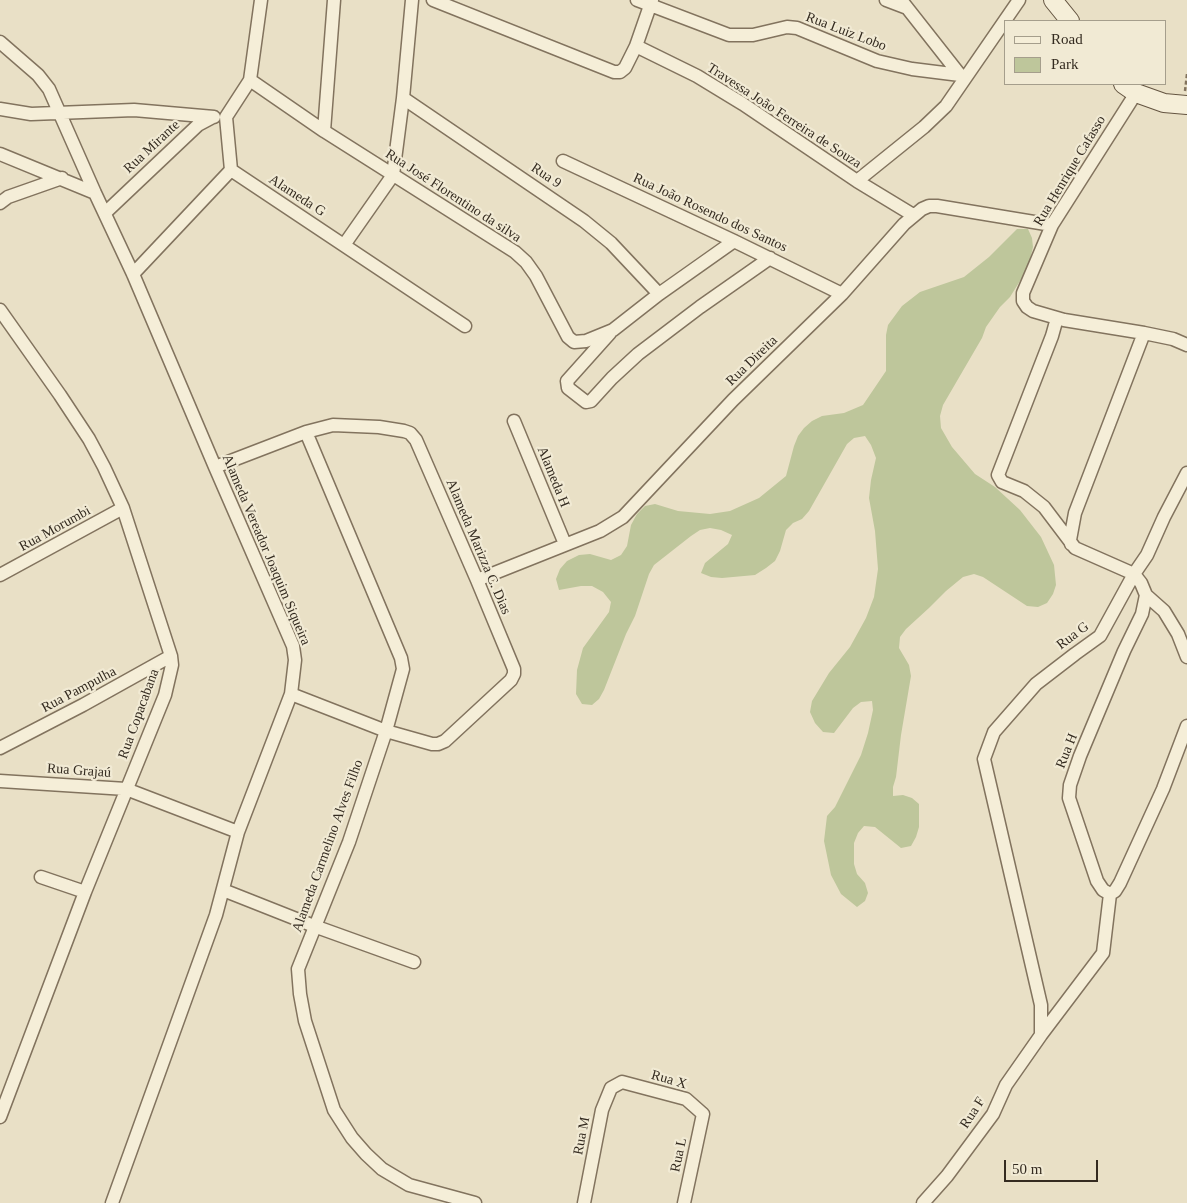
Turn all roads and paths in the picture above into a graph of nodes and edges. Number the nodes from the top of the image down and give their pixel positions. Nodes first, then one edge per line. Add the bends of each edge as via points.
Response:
1 (262, 0) edge
2 (334, 0) edge
3 (412, 0) edge
4 (433, 0) edge
5 (637, 0) edge
6 (886, 0) edge
7 (1019, 0) edge
8 (1054, 0) edge
9 (651, 3) edge
10 (904, 4) edge
11 (1004, 20) edge
12 (1069, 20) edge
13 (1004, 21) edge
14 (0, 42) edge
15 (636, 46) junction
16 (963, 77) junction
17 (250, 80) junction
18 (1130, 89) edge
19 (403, 98) junction
20 (1187, 105) edge
21 (0, 109) edge
22 (60, 114) junction
23 (220, 117) junction
24 (324, 131) junction
25 (0, 154) edge
26 (563, 162) dead end
27 (231, 170) junction
28 (392, 175) junction
29 (62, 178) junction
30 (857, 181) junction
31 (95, 193) junction
32 (0, 203) edge
33 (105, 213) junction
34 (913, 215) junction
35 (1052, 224) junction
36 (734, 240) junction
37 (344, 245) junction
38 (770, 258) junction
39 (134, 274) junction
40 (660, 294) junction
41 (842, 294) junction
42 (0, 310) edge
43 (1057, 318) junction
44 (464, 326) dead end
45 (613, 330) junction
46 (1144, 333) junction
47 (1187, 345) edge
48 (514, 421) dead end
49 (306, 432) junction
50 (215, 468) junction
51 (1187, 473) edge
52 (124, 508) junction
53 (565, 544) junction
54 (1071, 544) junction
55 (1134, 574) junction
56 (0, 576) edge
57 (477, 580) junction
58 (1146, 595) junction
59 (171, 656) junction
60 (1187, 657) edge
61 (291, 694) junction
62 (1187, 726) edge
63 (386, 731) junction
64 (0, 748) edge
65 (0, 781) edge
66 (126, 789) junction
67 (238, 832) junction
68 (40, 877) dead end
69 (223, 890) junction
70 (85, 892) junction
71 (1110, 894) junction
72 (314, 926) junction
73 (414, 962) dead end
74 (1041, 1035) junction
75 (622, 1082) joint
76 (703, 1114) joint
77 (0, 1117) edge
78 (112, 1203) edge
79 (475, 1203) edge
80 (584, 1203) edge
81 (684, 1203) edge
82 (924, 1203) edge

1 - 17 street
2 - 24 street
3 - 19 street
4 - 15 street via 614,72 625,68
5 - 9 street, Rua Luiz Lobo
6 - 10 street
7 - 11 street
8 - 12 main road
9 - 15 street
9 - 16 street, Rua Luiz Lobo via 729,35 753,36 787,27 797,28 878,61
10 - 16 street
13 - 16 street
14 - 22 street, Alameda Vereador Joaquim Siqueira via 44,82
15 - 30 street, Travessa João Ferreira de Souza via 697,76 743,104
16 - 30 street via 946,106
17 - 23 street
17 - 24 street, Rua José Florentino da silva
18 - 20 main road via 1164,103
18 - 35 street, Rua Henrique Cafasso
19 - 28 street
19 - 40 street, Rua 9 via 584,220
21 - 22 street
22 - 23 street via 134,110
22 - 31 street, Alameda Vereador Joaquim Siqueira
23 - 27 street
23 - 33 street, Rua Mirante via 198,125
24 - 28 street, Rua José Florentino da silva
25 - 29 street
26 - 36 street, Rua João Rosendo dos Santos
27 - 37 street, Alameda G
27 - 39 street
28 - 37 street
28 - 45 street, Rua José Florentino da silva via 526,262 571,341 579,343
29 - 31 street
29 - 32 street via 8,197
30 - 34 street, Travessa João Ferreira de Souza
31 - 33 street, Alameda Vereador Joaquim Siqueira
33 - 39 street, Alameda Vereador Joaquim Siqueira
34 - 35 street, Rua Direita via 929,206 937,206
34 - 41 street, Rua Direita
35 - 43 street, Rua Henrique Cafasso via 1023,293 1023,301 1033,311
36 - 38 street, Rua João Rosendo dos Santos
36 - 40 street, Rua José Florentino da silva
37 - 44 street, Alameda G
38 - 41 street, Rua João Rosendo dos Santos
38 - 45 street via 638,354 591,401 586,402 568,388 567,381
39 - 50 street, Alameda Vereador Joaquim Siqueira
40 - 45 street, Rua José Florentino da silva
41 - 53 street, Rua Direita via 733,400 623,517 600,531
42 - 52 street, Rua Copacabana via 89,439
43 - 46 street, Rua Henrique Cafasso
43 - 54 street via 998,475 1002,482 1024,491 1044,507
46 - 47 street, Rua Henrique Cafasso
46 - 54 street via 1075,513
48 - 53 street, Alameda H
49 - 50 street
49 - 57 street, Alameda Marizza C. Dias via 333,425 350,425 410,433 416,440
49 - 63 street, Alameda Carmelino Alves Filho via 401,658 402,669
50 - 61 street, Alameda Vereador Joaquim Siqueira via 293,646 295,660
51 - 55 street via 1147,556
52 - 56 street, Rua Morumbi
52 - 59 street, Rua Copacabana
53 - 57 street, Rua Direita
54 - 55 street
55 - 58 street
55 - 74 street, Rua G via 1100,636 1036,684 994,732 984,759 1041,1005
57 - 63 street, Alameda Marizza C. Dias via 514,669 511,680 438,744
58 - 60 street via 1164,611
58 - 71 street, Rua H via 1142,614 1070,784 1069,798 1097,881
59 - 64 street, Rua Pampulha
59 - 66 street, Rua Copacabana via 165,695
61 - 63 street
61 - 67 street, Alameda Vereador Joaquim Siqueira
62 - 71 street via 1163,789 1120,883
63 - 72 street, Alameda Carmelino Alves Filho via 349,842
65 - 66 street, Rua Grajaú
66 - 67 street, Rua Grajaú
66 - 70 street, Rua Copacabana
67 - 69 street, Alameda Vereador Joaquim Siqueira
68 - 70 street
69 - 72 street
69 - 78 street, Alameda Vereador Joaquim Siqueira
70 - 77 street, Rua Copacabana
71 - 74 street via 1104,953
72 - 73 street
72 - 79 street, Alameda Carmelino Alves Filho via 298,969 300,994 305,1021 334,1110 366,1154 396,1178
74 - 82 street, Rua F via 1006,1085 994,1114
75 - 76 street, Rua X via 686,1099
75 - 80 street, Rua M via 611,1088 602,1110
76 - 81 street, Rua L

